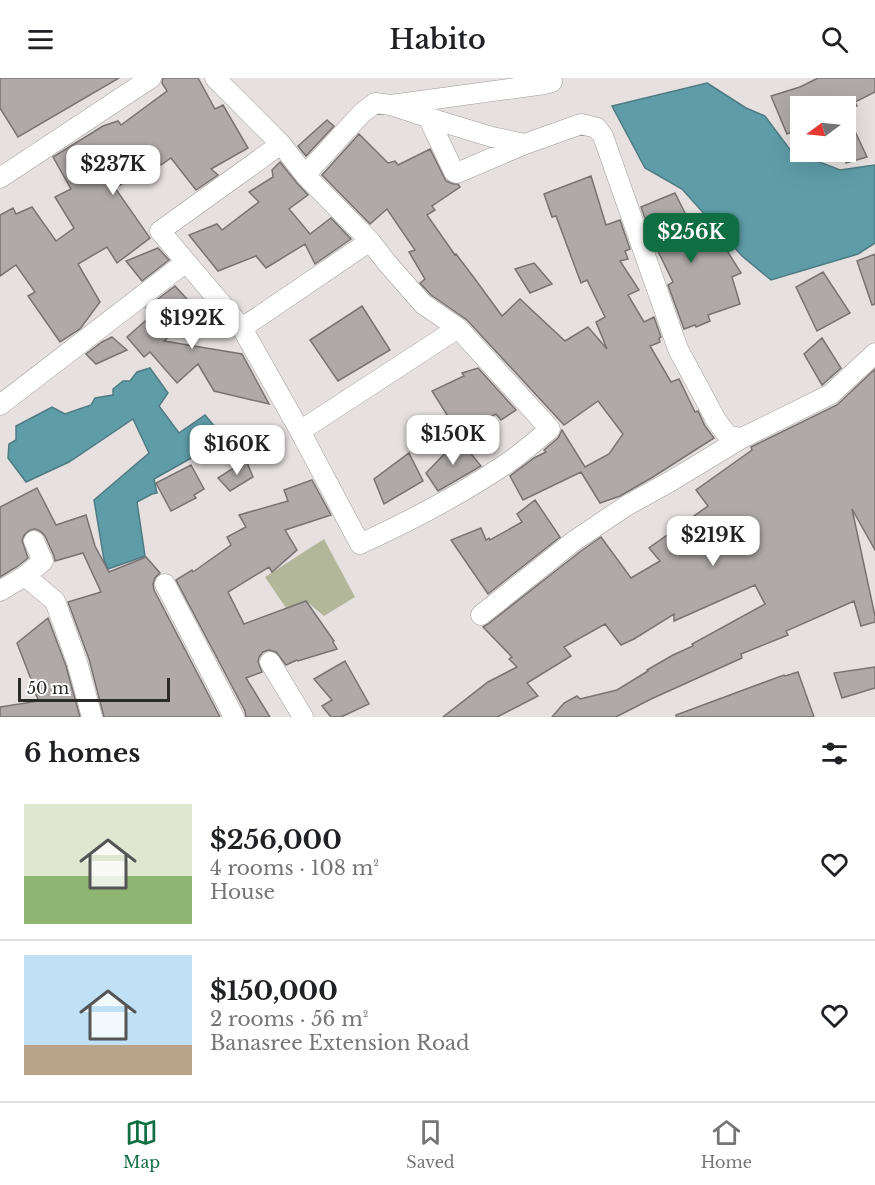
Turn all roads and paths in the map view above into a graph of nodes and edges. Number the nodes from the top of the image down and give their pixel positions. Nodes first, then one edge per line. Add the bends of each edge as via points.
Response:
1 (151, 78) edge
2 (215, 78) edge
3 (550, 78) edge
4 (392, 105) junction
5 (428, 117) junction
6 (281, 144) junction
7 (525, 144) junction
8 (3, 168) edge
9 (305, 175) junction
10 (370, 241) junction
11 (186, 262) junction
12 (242, 328) junction
13 (458, 328) junction
14 (875, 353) edge
15 (0, 405) edge
16 (300, 431) junction
17 (742, 438) junction
18 (34, 541) dead end
19 (25, 576) junction
20 (165, 584) dead end
21 (0, 591) edge
22 (481, 615) dead end
23 (270, 662) dead end
24 (92, 717) edge
25 (234, 717) edge
26 (303, 717) edge

1 - 8 street
2 - 6 street
3 - 4 street via 552,82 545,84
4 - 5 street
4 - 9 street via 375,103 362,113
5 - 7 street
5 - 7 street via 457,173
6 - 9 street
6 - 11 street via 160,231
7 - 17 street via 581,124 597,128 603,136 678,349 716,420 728,436
9 - 10 street
10 - 12 street
10 - 13 street via 423,304
11 - 12 street
11 - 15 street
12 - 16 street
13 - 16 street
13 - 16 street via 550,429 507,463 405,524 360,544
14 - 17 street via 831,394
17 - 22 street via 574,541
18 - 19 street via 43,561
19 - 21 street
19 - 24 street via 55,601
20 - 25 street
23 - 26 street

